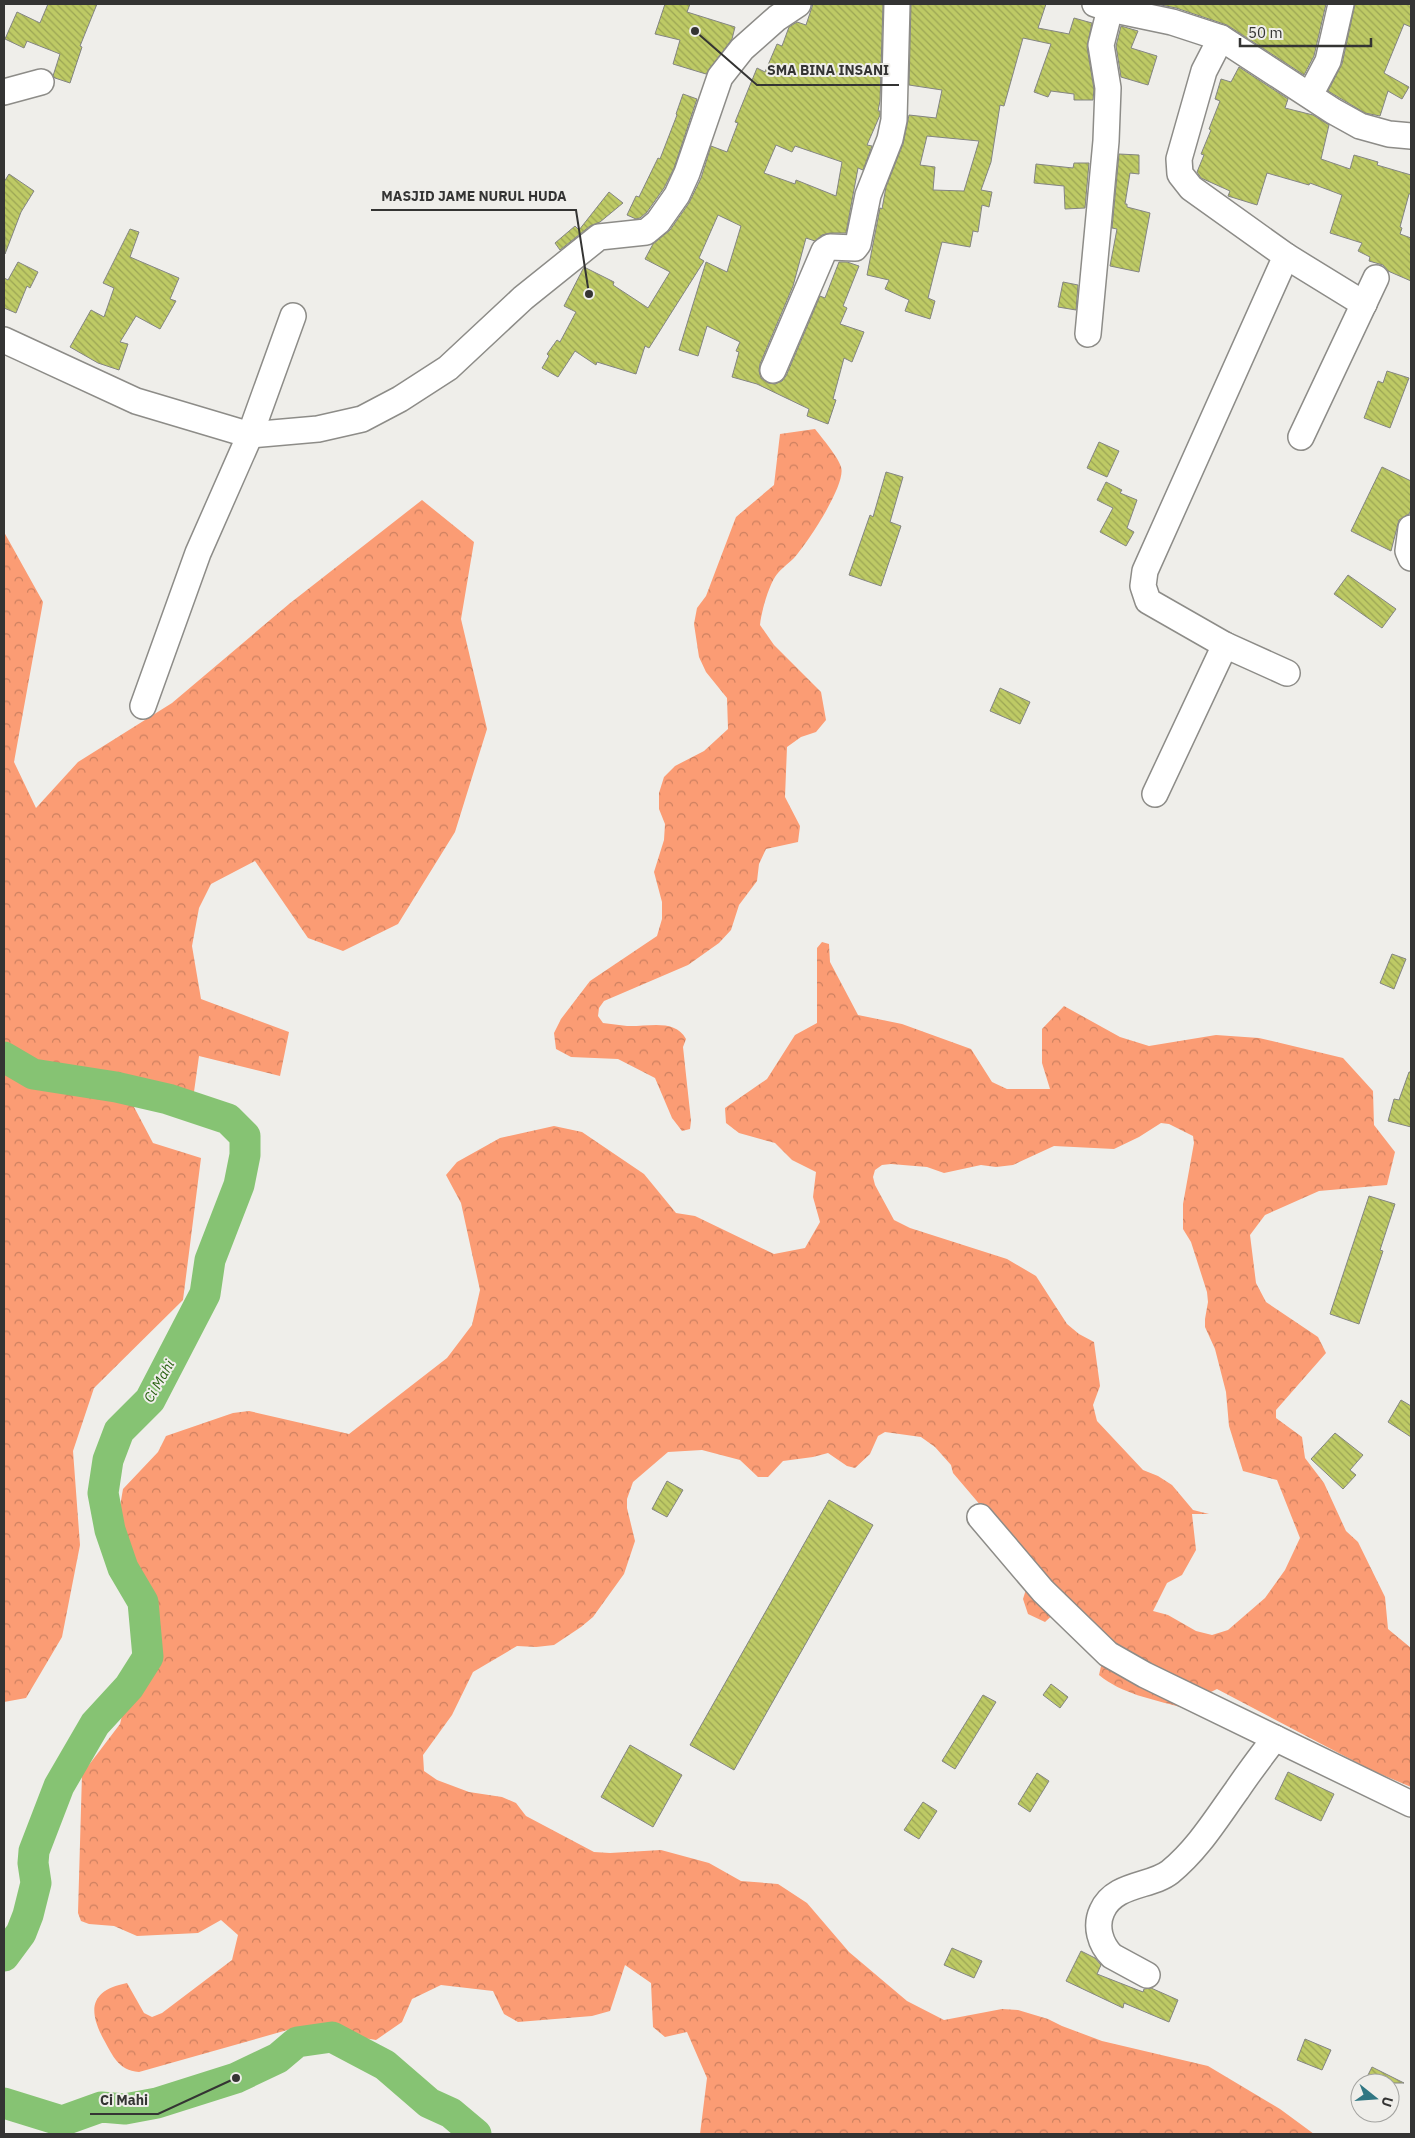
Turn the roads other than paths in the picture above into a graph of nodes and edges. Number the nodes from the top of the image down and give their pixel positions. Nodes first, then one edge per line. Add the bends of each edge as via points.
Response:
1 (798, 4) edge
2 (897, 4) edge
3 (1342, 4) edge
4 (1103, 6) edge
5 (1221, 38) junction
6 (42, 82) dead end
7 (4, 92) edge
8 (1310, 95) junction
9 (1411, 136) edge
10 (1286, 256) junction
11 (1376, 278) dead end
12 (1364, 304) junction
13 (293, 316) dead end
14 (1088, 334) dead end
15 (4, 340) edge
16 (773, 370) dead end
17 (250, 435) junction
18 (1301, 437) dead end
19 (1411, 528) edge
20 (1411, 558) edge
21 (1225, 645) junction
22 (1287, 673) dead end
23 (142, 706) dead end
24 (1154, 794) dead end
25 (980, 1517) dead end
26 (1275, 1738) junction
27 (1411, 1804) edge
28 (1147, 1975) dead end

1 - 17 street via 742,49 720,77 677,195 658,222 646,232 599,237 523,298 448,368 362,419 318,429
2 - 16 street via 894,120 868,195 858,244 855,248 830,247 824,251
3 - 8 street via 1328,60
4 - 5 street via 1172,22
4 - 14 street via 1101,44 1108,88 1106,141
5 - 8 street
5 - 10 street via 1204,71 1179,159 1180,174 1191,188
6 - 7 street
8 - 9 street via 1360,126
10 - 12 street
10 - 21 street via 1145,571 1143,586 1148,601
11 - 12 street
12 - 18 street
13 - 17 street
15 - 17 street via 136,402
17 - 23 street via 198,553
19 - 20 street via 1408,551
21 - 22 street
21 - 24 street
25 - 26 street via 1043,1591 1108,1654
26 - 27 street
26 - 28 street via 1188,1856 1168,1874 1118,1894 1102,1911 1099,1934 1107,1951

